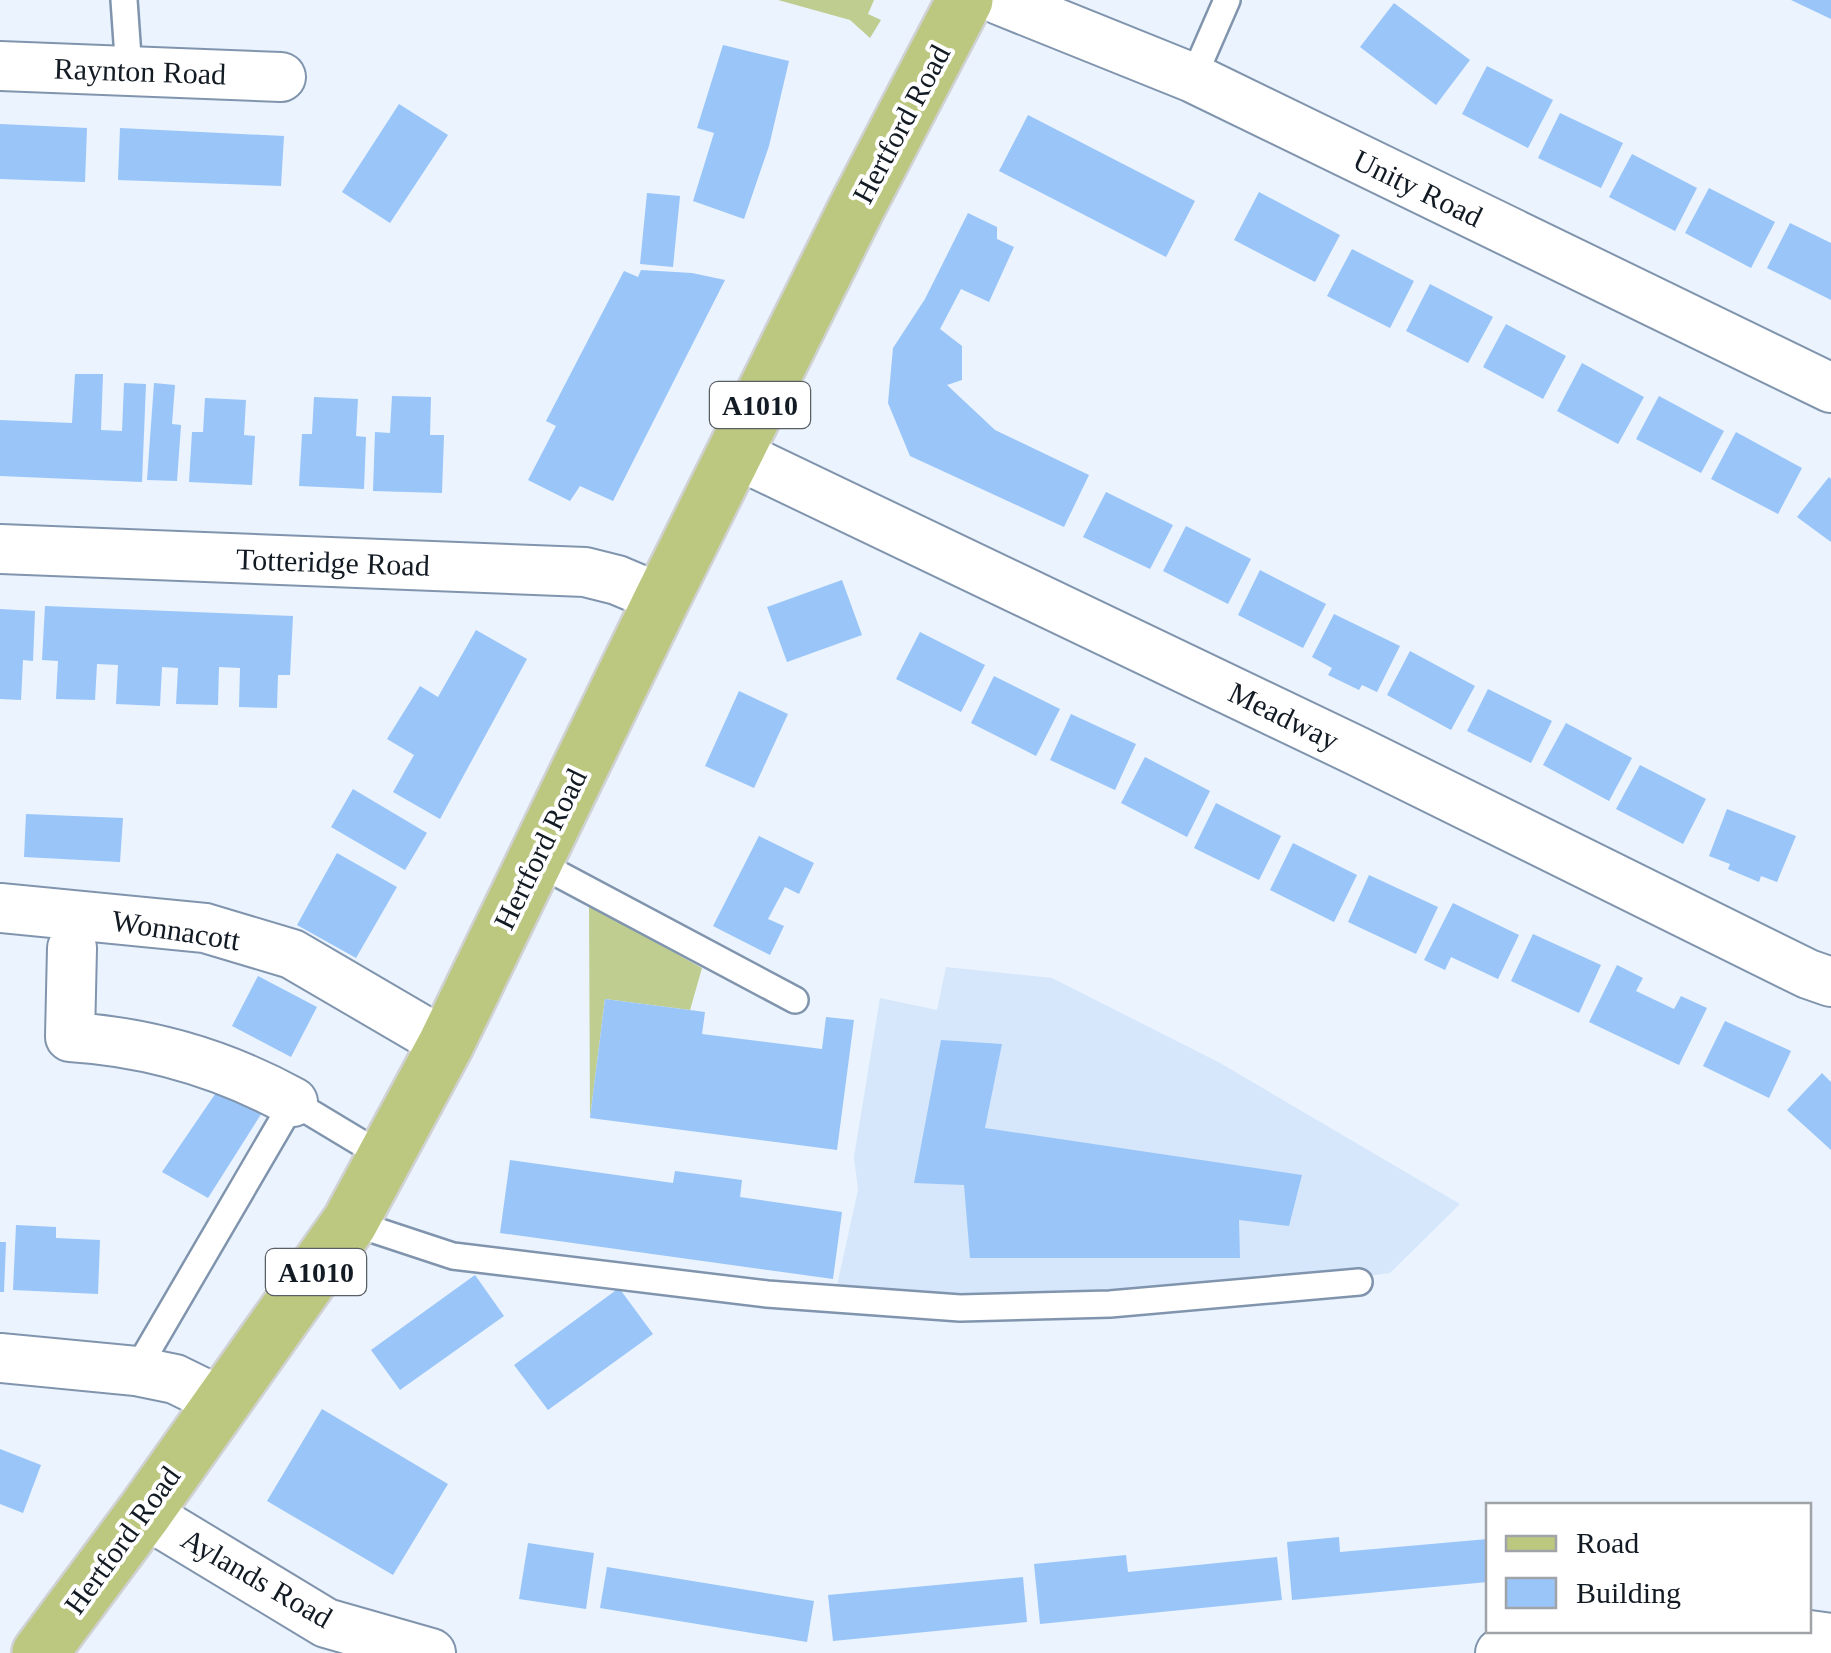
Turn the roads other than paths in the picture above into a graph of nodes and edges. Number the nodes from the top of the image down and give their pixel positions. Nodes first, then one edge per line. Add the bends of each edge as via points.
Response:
1 (124, 0) edge
2 (966, 0) edge
3 (999, 0) edge
4 (1227, 0) edge
5 (0, 66) edge
6 (129, 71) junction
7 (281, 77) dead end
8 (1193, 78) junction
9 (1831, 388) edge
10 (736, 454) junction
11 (0, 549) edge
12 (662, 599) junction
13 (534, 860) junction
14 (0, 908) edge
15 (72, 948) dead end
16 (1831, 982) edge
17 (795, 1000) dead end
18 (446, 1044) junction
19 (292, 1102) junction
20 (386, 1158) junction
21 (350, 1222) junction
22 (1359, 1282) dead end
23 (0, 1358) edge
24 (136, 1371) junction
25 (224, 1403) junction
26 (144, 1513) junction
27 (1723, 1633) edge
28 (1794, 1633) edge
29 (1831, 1638) edge
30 (40, 1653) edge
31 (431, 1653) edge
32 (1500, 1653) edge

1 - 6 lane
2 - 10 main road, Hertford Road / A1010
3 - 8 street, Unity Road
4 - 8 lane
5 - 6 street, Raynton Road
6 - 7 street, Raynton Road
8 - 9 street, Unity Road
10 - 12 main road, Hertford Road / A1010
10 - 16 street, Meadway
11 - 12 street, Totteridge Road via 585,572
12 - 13 main road, Hertford Road / A1010
13 - 17 lane
13 - 18 main road, Hertford Road / A1010
14 - 18 street, Wonnacott via 205,928 292,954
15 - 19 street via 70,1037 190,1056
18 - 20 main road, Hertford Road / A1010
19 - 20 lane
19 - 24 lane
20 - 21 main road, Hertford Road / A1010
21 - 22 lane via 453,1256 768,1294 960,1308 1110,1304
21 - 25 main road, Hertford Road / A1010
23 - 24 street
24 - 25 street via 175,1379
25 - 26 main road, Hertford Road / A1010
26 - 30 main road, Hertford Road / A1010
26 - 31 street, Aylands Road via 326,1622
27 - 32 street
28 - 29 street

